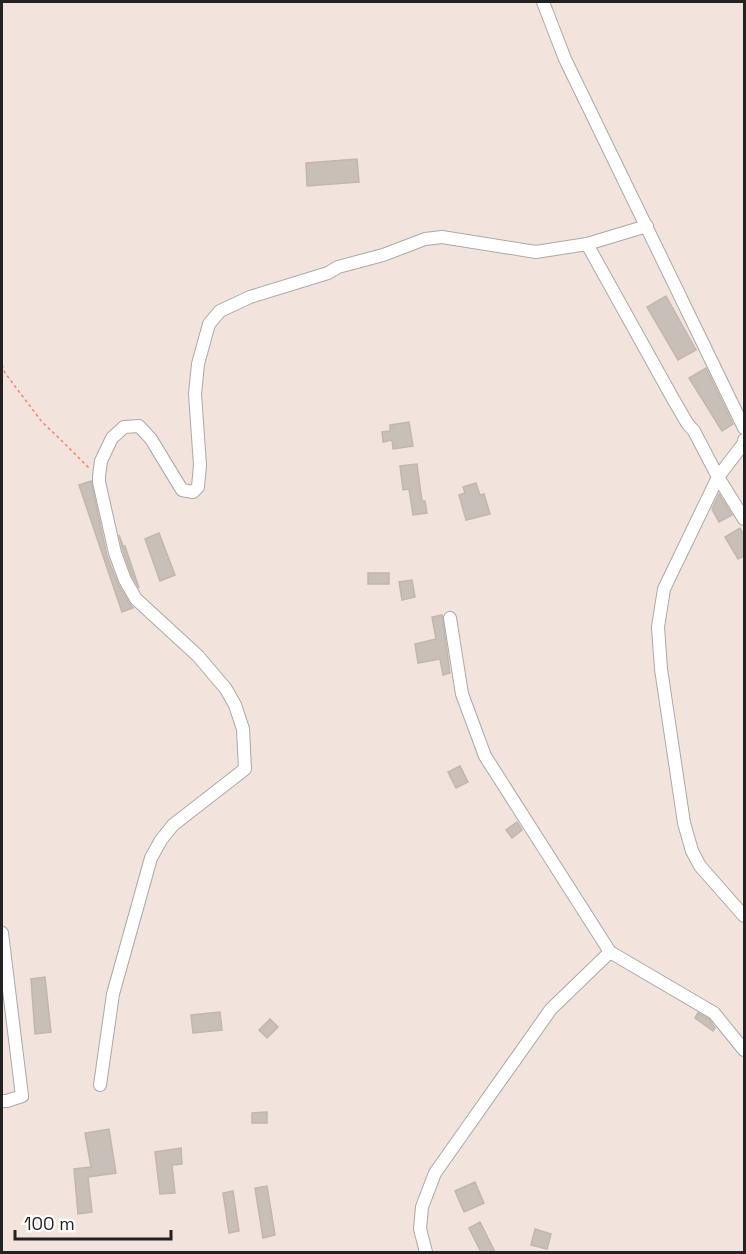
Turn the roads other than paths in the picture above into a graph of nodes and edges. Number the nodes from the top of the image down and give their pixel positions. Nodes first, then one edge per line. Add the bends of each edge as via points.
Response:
1 (543, 2) edge
2 (647, 226) junction
3 (587, 244) junction
4 (744, 428) edge
5 (744, 440) edge
6 (718, 477) junction
7 (744, 519) edge
8 (450, 618) dead end
9 (744, 916) edge
10 (2, 933) edge
11 (610, 952) junction
12 (744, 1050) edge
13 (100, 1085) dead end
14 (2, 1101) edge
15 (426, 1252) edge

1 - 2 street via 565,59
2 - 3 street
2 - 4 street
3 - 6 street
3 - 13 street via 536,252 442,237 425,239 250,297 220,311 209,324 198,364 195,394 200,465 198,487 193,492 182,490 139,426 124,427 112,438 101,461 99,482 125,580 136,598 198,656 226,689 243,729 245,769 173,825 151,858 113,994
5 - 6 street
6 - 7 street
6 - 9 street via 664,589 658,627 684,823 692,851 700,866
8 - 11 street via 462,694 485,756
10 - 14 street via 21,1096
11 - 12 street via 714,1013
11 - 15 street via 551,1009 435,1173 422,1207 420,1228

